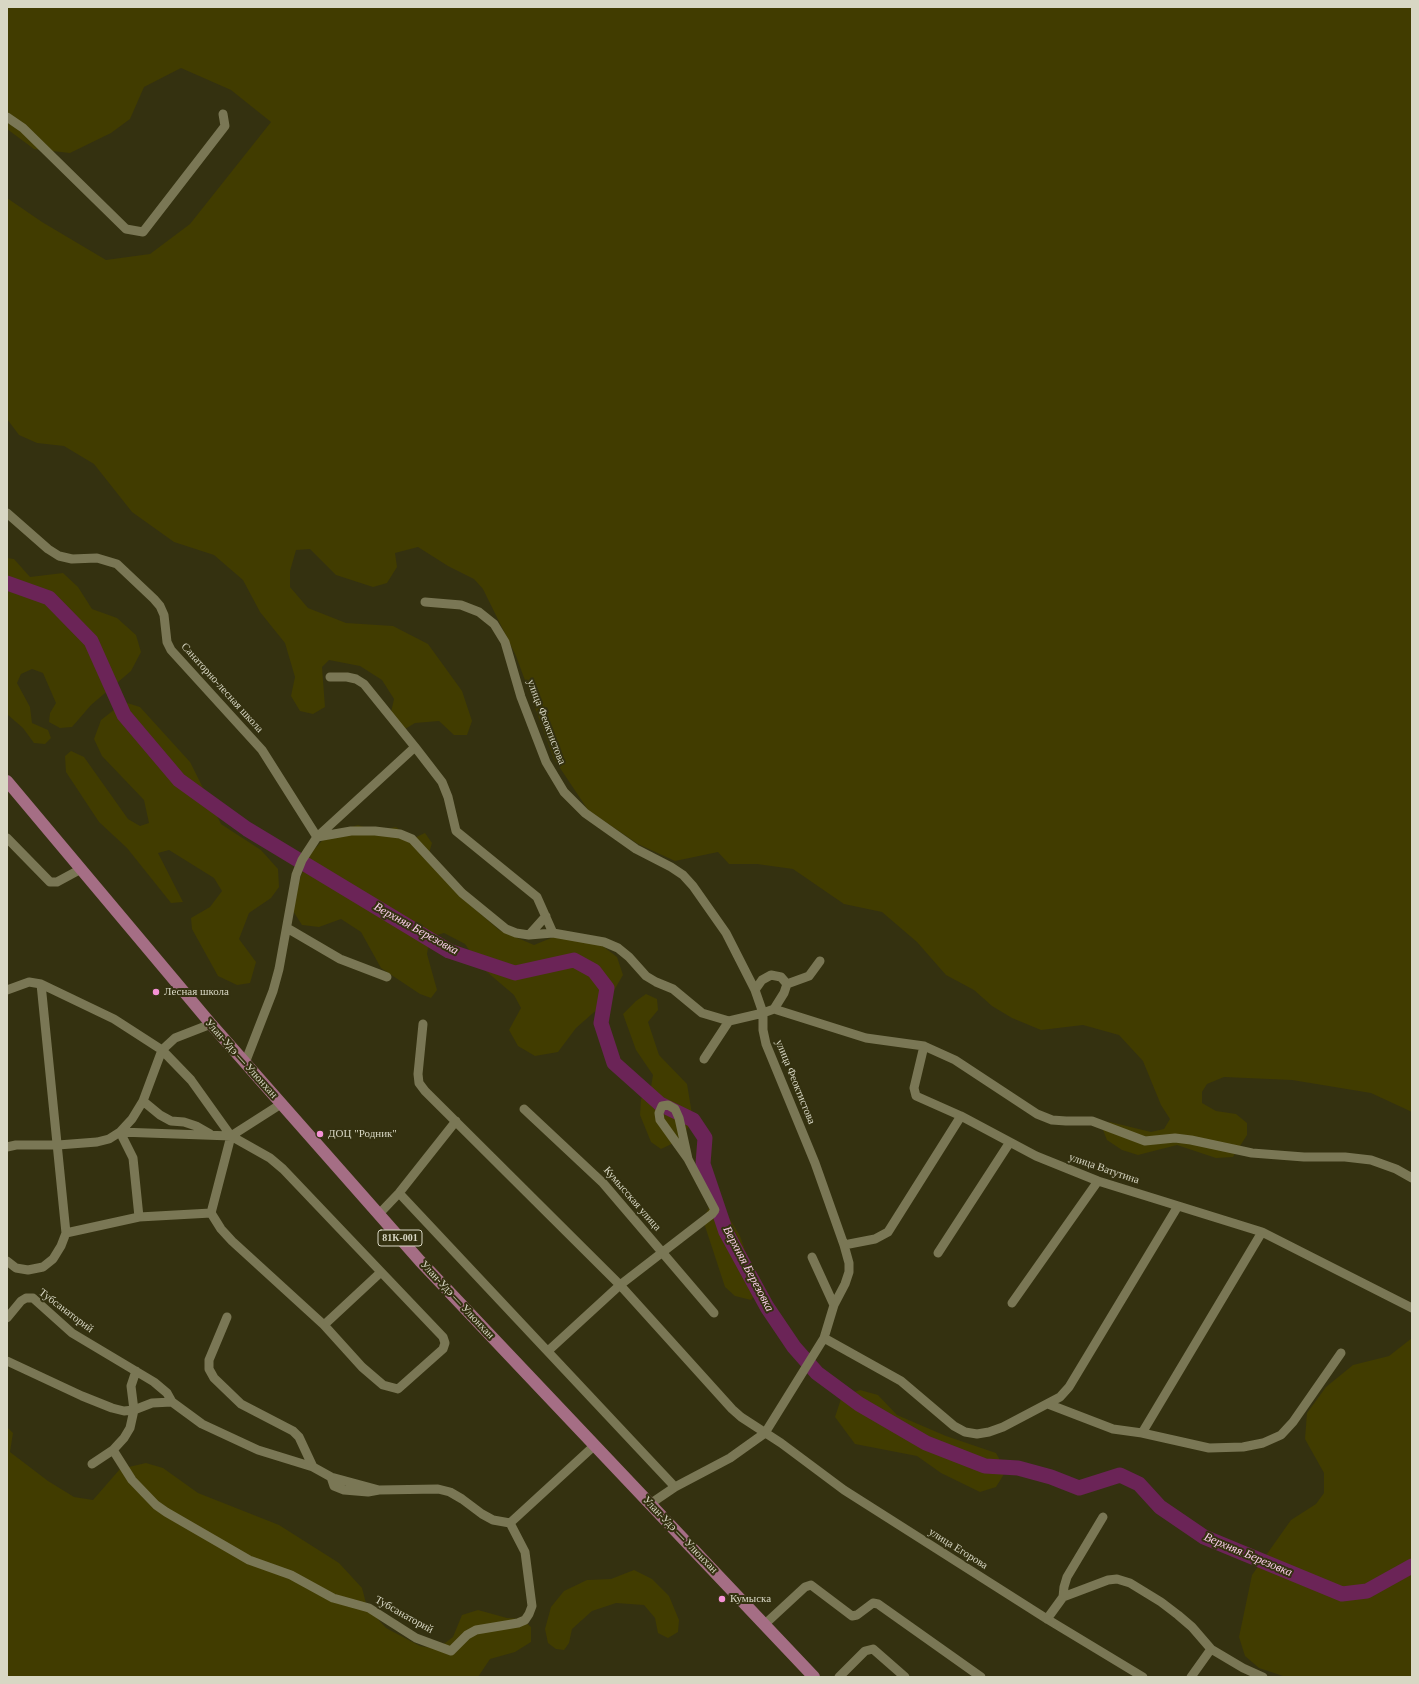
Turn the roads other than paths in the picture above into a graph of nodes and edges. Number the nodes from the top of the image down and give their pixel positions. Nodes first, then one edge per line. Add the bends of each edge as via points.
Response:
1 (223, 114) dead end
2 (7, 117) edge
3 (7, 513) edge
4 (425, 602) dead end
5 (330, 677) dead end
6 (415, 747) junction
7 (7, 781) edge
8 (317, 837) junction
9 (7, 838) edge
10 (82, 869) junction
11 (546, 916) junction
12 (287, 928) junction
13 (553, 933) junction
14 (529, 935) junction
15 (820, 961) dead end
16 (387, 977) dead end
17 (41, 984) junction
18 (787, 984) junction
19 (7, 990) edge
20 (755, 990) junction
21 (774, 1009) junction
22 (763, 1014) junction
23 (729, 1021) junction
24 (211, 1024) junction
25 (423, 1024) dead end
26 (924, 1046) junction
27 (162, 1050) junction
28 (704, 1060) dead end
29 (245, 1063) junction
30 (143, 1100) junction
31 (281, 1104) junction
32 (524, 1109) dead end
33 (961, 1116) junction
34 (456, 1121) junction
35 (120, 1132) junction
36 (211, 1135) junction
37 (231, 1136) junction
38 (1010, 1142) junction
39 (58, 1145) junction
40 (7, 1147) edge
41 (688, 1159) junction
42 (1412, 1178) edge
43 (1098, 1181) junction
44 (399, 1193) junction
45 (1178, 1206) junction
46 (211, 1213) junction
47 (379, 1214) junction
48 (139, 1217) junction
49 (1262, 1232) junction
50 (66, 1233) junction
51 (844, 1244) junction
52 (662, 1252) junction
53 (938, 1253) dead end
54 (812, 1257) dead end
55 (7, 1261) edge
56 (381, 1272) junction
57 (620, 1285) junction
58 (1012, 1303) dead end
59 (834, 1305) junction
60 (1412, 1308) edge
61 (714, 1313) dead end
62 (227, 1317) dead end
63 (7, 1318) edge
64 (324, 1324) junction
65 (824, 1338) junction
66 (548, 1351) junction
67 (1341, 1353) dead end
68 (7, 1361) edge
69 (136, 1371) junction
70 (172, 1402) junction
71 (1048, 1404) junction
72 (134, 1410) junction
73 (765, 1433) junction
74 (1142, 1433) junction
75 (595, 1445) junction
76 (113, 1450) junction
77 (92, 1464) dead end
78 (313, 1467) junction
79 (675, 1487) junction
80 (650, 1504) junction
81 (1103, 1517) dead end
82 (510, 1523) junction
83 (1063, 1597) junction
84 (1047, 1619) junction
85 (765, 1624) junction
86 (1211, 1649) junction
87 (814, 1677) edge
88 (838, 1677) edge
89 (905, 1677) edge
90 (981, 1677) edge
91 (1143, 1677) edge
92 (1191, 1677) edge
93 (1263, 1677) edge

1 - 2 street via 225,126 143,232 126,229 23,128
3 - 8 street, Санаторно-лесная школа via 59,556 72,559 97,558 117,564 154,599 164,615 167,642 171,650 262,750
4 - 20 street, улица Феоктистова via 461,605 479,612 494,624 505,642 521,697 546,762 564,792 585,813 636,849 671,867 688,880 726,933
5 - 6 street via 347,677 364,684
6 - 8 street
6 - 11 street via 442,782 456,830 533,892 541,902
7 - 10 main road, Улан-Удэ — Улюнхан / 81К-001
8 - 12 street via 302,860 296,875
8 - 14 street via 351,831 375,831 400,834 412,839 468,899 506,929
9 - 10 street via 50,882 57,882
10 - 24 main road, Улан-Удэ — Улюнхан / 81К-001
11 - 13 street
11 - 14 street
12 - 16 street via 340,958
12 - 29 street via 273,991
13 - 14 street
13 - 23 street via 604,942 618,948 646,976 673,989 702,1013
15 - 18 street via 809,976
17 - 19 street via 29,982
17 - 27 street via 114,1019
17 - 39 street
18 - 20 street via 781,977 771,975 762,980
18 - 21 street
20 - 22 street, улица Феоктистова
21 - 22 street
21 - 26 street via 866,1038
22 - 23 street
22 - 51 street, улица Феоктистова via 766,1044 815,1163
23 - 28 street
24 - 27 street via 175,1038
24 - 29 main road, Улан-Удэ — Улюнхан / 81К-001
25 - 34 street, улица Егорова via 419,1083
26 - 33 street, улица Ватутина via 914,1088 916,1096
26 - 42 street via 955,1060 1037,1114 1052,1120 1092,1121 1145,1141 1175,1138 1252,1153 1371,1160
27 - 30 street
27 - 37 street via 191,1080
29 - 31 main road, Улан-Удэ — Улюнхан / 81К-001
30 - 35 street via 132,1119
30 - 36 street via 171,1121 196,1126
31 - 37 street
31 - 47 main road, Улан-Удэ — Улюнхан / 81К-001
32 - 52 street, Кумысская улица via 603,1183
33 - 38 street, улица Ватутина
33 - 51 street via 888,1232 875,1239
34 - 44 street
34 - 57 street, улица Егорова
35 - 36 street
35 - 39 street via 109,1139 97,1142
35 - 48 street via 133,1158
36 - 37 street
37 - 46 street
37 - 56 street via 270,1158
38 - 43 street, улица Ватутина via 1036,1156
38 - 53 street
39 - 40 street
39 - 50 street
41 - 41 street via 660,1120 662,1106 668,1105 674,1109 679,1118
41 - 52 street via 715,1210
43 - 45 street, улица Ватутина
43 - 58 street
44 - 47 street
44 - 66 street
45 - 49 street, улица Ватутина
45 - 71 street via 1068,1387 1060,1397
46 - 48 street
46 - 64 street via 232,1241
47 - 75 main road, Улан-Удэ — Улюнхан / 81К-001
48 - 50 street
49 - 60 street, улица Ватутина
49 - 74 street
50 - 55 street via 53,1259 43,1267 28,1270 16,1268
51 - 59 street, улица Феоктистова via 849,1272
52 - 57 street
52 - 61 street, Кумысская улица
54 - 59 street
56 - 64 street
56 - 64 street via 443,1337 443,1349 398,1389 383,1385 362,1367
57 - 66 street
57 - 73 street, улица Егорова via 732,1409
59 - 65 street, улица Феоктистова
62 - 78 street via 209,1360 209,1369 214,1378 241,1404 293,1431 299,1437
63 - 69 street, Тубсанаторий via 21,1301 33,1298 72,1334
65 - 71 street via 901,1381 954,1426 965,1432 989,1432
65 - 73 street, улица Феоктистова
66 - 79 street
67 - 74 street via 1293,1422 1281,1435 1263,1443 1243,1447 1209,1448
68 - 72 street via 97,1403 124,1411
69 - 70 street, Тубсанаторий via 161,1388
69 - 72 street via 131,1386
70 - 72 street via 152,1403
70 - 78 street, Тубсанаторий via 202,1424 248,1446
71 - 74 street via 1113,1429
72 - 76 street via 130,1428
73 - 79 street, улица Феоктистова via 730,1458
73 - 84 street, улица Егорова via 844,1490
75 - 80 main road, Улан-Удэ — Улюнхан / 81К-001
75 - 82 street
76 - 77 street
76 - 82 street, Тубсанаторий via 132,1480 156,1506 166,1512 254,1562 291,1575 333,1598 368,1608 416,1638 451,1651 476,1630 518,1623 525,1620 529,1614 532,1606 525,1552
78 - 82 street, Тубсанаторий via 331,1477 379,1490 438,1489 456,1496 493,1520
79 - 80 street, улица Феоктистова
80 - 85 main road, Улан-Удэ — Улюнхан / 81К-001
81 - 83 street via 1067,1577
83 - 84 street
83 - 86 street via 1108,1580 1117,1579 1130,1583 1178,1615
84 - 91 street, улица Егорова
85 - 87 main road, Улан-Удэ — Улюнхан / 81К-001
85 - 90 street via 805,1587 811,1585 852,1616 873,1603 878,1604
86 - 92 street
86 - 93 street
88 - 89 street via 864,1651 873,1649

